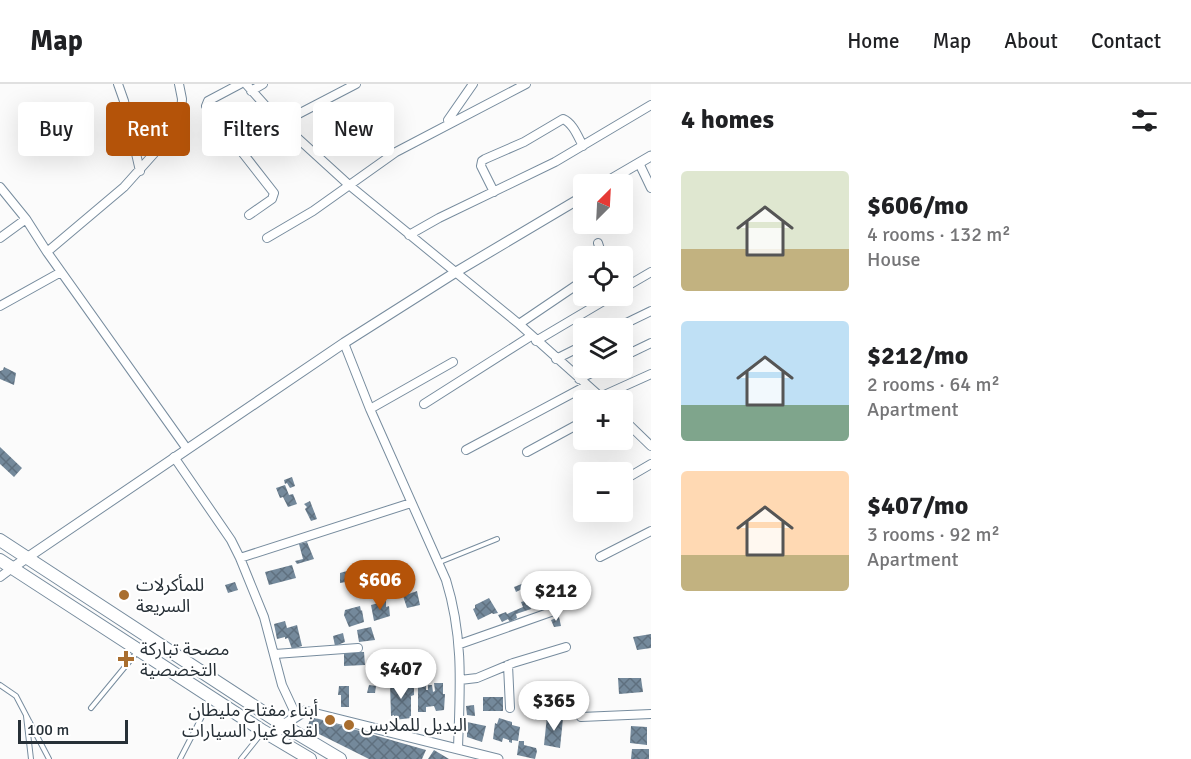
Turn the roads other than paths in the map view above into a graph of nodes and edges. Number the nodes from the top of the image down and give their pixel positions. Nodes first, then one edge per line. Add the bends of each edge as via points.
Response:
1 (118, 84) edge
2 (179, 84) edge
3 (240, 84) edge
4 (263, 84) edge
5 (356, 84) edge
6 (473, 84) edge
7 (526, 84) edge
8 (249, 87) edge
9 (262, 102) edge
10 (651, 105) edge
11 (301, 113) edge
12 (448, 120) dead end
13 (301, 141) edge
14 (583, 146) junction
15 (651, 156) edge
16 (639, 163) junction
17 (140, 171) junction
18 (620, 174) edge
19 (349, 185) junction
20 (0, 188) edge
21 (651, 188) edge
22 (494, 192) junction
23 (573, 203) edge
24 (249, 215) dead end
25 (26, 219) junction
26 (409, 235) junction
27 (0, 238) edge
28 (267, 238) dead end
29 (598, 243) dead end
30 (599, 246) edge
31 (47, 252) junction
32 (61, 272) junction
33 (456, 272) junction
34 (651, 272) edge
35 (633, 283) edge
36 (573, 287) edge
37 (0, 306) edge
38 (593, 306) edge
39 (651, 311) edge
40 (633, 320) edge
41 (519, 324) junction
42 (534, 338) junction
43 (344, 343) junction
44 (651, 343) edge
45 (573, 350) edge
46 (633, 352) edge
47 (556, 359) junction
48 (453, 362) dead end
49 (651, 374) edge
50 (579, 379) joint
51 (586, 386) junction
52 (591, 390) edge
53 (620, 390) edge
54 (424, 404) dead end
55 (370, 410) junction
56 (573, 427) edge
57 (633, 429) edge
58 (651, 446) edge
59 (187, 449) junction
60 (466, 450) dead end
61 (527, 452) dead end
62 (174, 458) junction
63 (651, 464) edge
64 (633, 475) edge
65 (411, 503) junction
66 (651, 531) edge
67 (497, 539) dead end
68 (0, 540) edge
69 (600, 557) dead end
70 (27, 558) junction
71 (240, 558) junction
72 (0, 560) edge
73 (438, 563) junction
74 (12, 568) junction
75 (0, 577) edge
76 (551, 612) dead end
77 (460, 644) junction
78 (566, 647) dead end
79 (358, 648) dead end
80 (139, 650) junction
81 (275, 654) junction
82 (508, 665) junction
83 (460, 680) junction
84 (0, 685) edge
85 (212, 698) junction
86 (91, 708) dead end
87 (510, 708) dead end
88 (26, 712) junction
89 (651, 714) edge
90 (297, 715) junction
91 (581, 717) dead end
92 (283, 725) junction
93 (268, 734) junction
94 (458, 748) junction
95 (31, 759) edge
96 (49, 759) edge
97 (180, 759) edge
98 (241, 759) edge
99 (310, 759) edge
100 (340, 759) edge
101 (498, 759) edge

1 - 17 street
2 - 17 street via 182,113 176,130
3 - 24 street via 208,101 206,106 274,193 272,199
4 - 8 street
5 - 11 street
6 - 12 street
7 - 19 street via 396,152
8 - 9 street
10 - 14 street
13 - 19 street
14 - 22 street
14 - 22 street via 563,119 485,159 481,166
15 - 16 street
16 - 18 street
16 - 21 street
17 - 31 street
19 - 26 street
19 - 28 street
20 - 25 street
22 - 26 street
23 - 33 street
25 - 27 street
25 - 31 street
26 - 33 street
29 - 30 street
31 - 32 street
32 - 37 street
32 - 59 street
33 - 41 street
33 - 43 street
34 - 35 street
36 - 41 street
38 - 42 street
39 - 40 street
41 - 42 street
42 - 47 street
42 - 54 street
43 - 55 street
43 - 59 street
44 - 46 street
45 - 47 street
47 - 50 street
48 - 55 street
49 - 53 street
50 - 51 street
51 - 52 street
51 - 60 street
55 - 65 street
56 - 61 street
57 - 58 street
59 - 62 street
62 - 70 street
62 - 71 street
63 - 64 street
65 - 71 street
65 - 73 street
66 - 69 street
67 - 73 lane
68 - 70 main road
70 - 74 street
70 - 92 main road
71 - 81 street
72 - 74 main road
73 - 77 street via 452,599
74 - 75 street
74 - 80 main road
76 - 77 street
77 - 83 street
78 - 82 street
79 - 81 street
80 - 85 main road
80 - 86 lane
81 - 90 street via 282,685
82 - 83 street via 477,678
82 - 87 street
83 - 94 street
84 - 88 lane via 16,696
85 - 93 main road
85 - 97 lane
88 - 95 lane
88 - 96 lane
89 - 91 street
90 - 92 street
90 - 94 street via 305,711 324,714
92 - 93 street
92 - 100 main road
93 - 98 lane
93 - 99 main road
94 - 101 street

